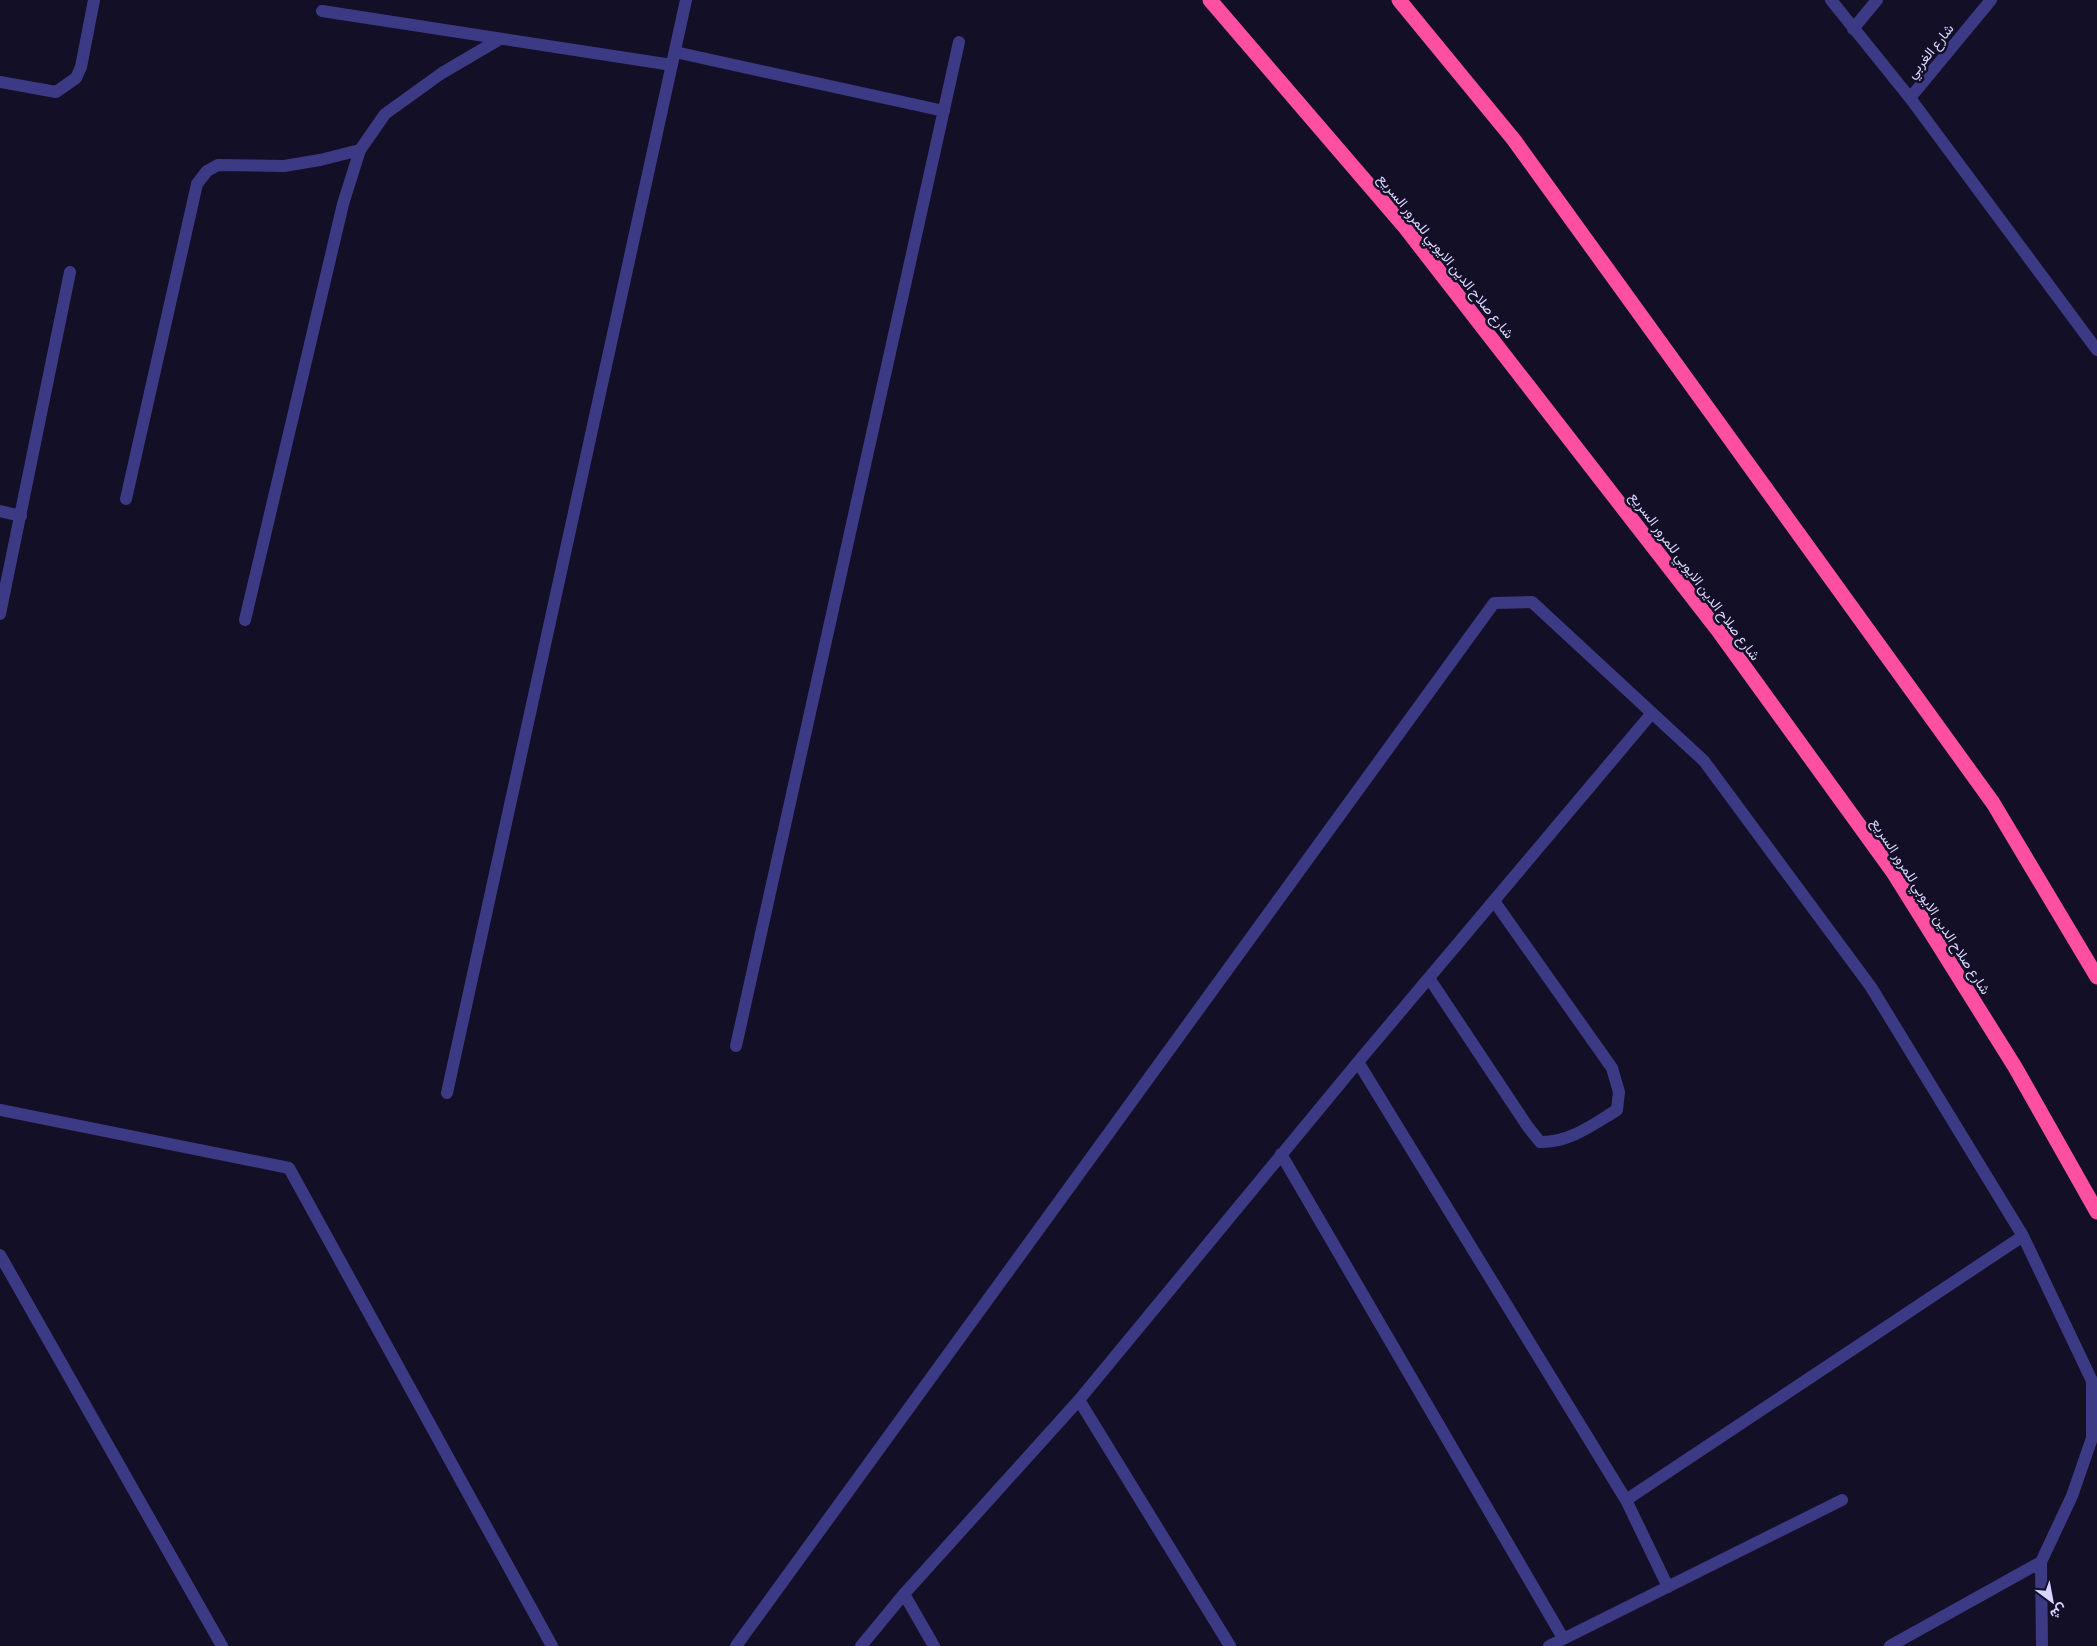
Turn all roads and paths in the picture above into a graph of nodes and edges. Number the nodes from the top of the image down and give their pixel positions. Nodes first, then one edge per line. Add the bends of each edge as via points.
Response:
1 (94, 0) edge
2 (686, 0) edge
3 (1210, 0) edge
4 (1398, 0) edge
5 (1831, 0) edge
6 (1877, 0) edge
7 (1991, 0) edge
8 (322, 11) dead end
9 (1853, 29) junction
10 (500, 39) junction
11 (959, 42) dead end
12 (675, 52) junction
13 (672, 66) junction
14 (0, 82) edge
15 (1910, 98) junction
16 (944, 110) junction
17 (360, 150) junction
18 (70, 272) dead end
19 (2097, 350) edge
20 (126, 499) dead end
21 (0, 510) edge
22 (21, 516) junction
23 (0, 614) edge
24 (245, 620) dead end
25 (1652, 713) junction
26 (1494, 901) junction
27 (2097, 977) edge
28 (1429, 978) junction
29 (736, 1046) dead end
30 (1358, 1062) junction
31 (447, 1093) dead end
32 (0, 1110) edge
33 (1281, 1154) junction
34 (2097, 1212) edge
35 (2023, 1236) junction
36 (0, 1255) edge
37 (1079, 1400) junction
38 (1626, 1500) junction
39 (1842, 1500) dead end
40 (2041, 1562) junction
41 (1668, 1587) junction
42 (904, 1594) junction
43 (1563, 1638) junction
44 (222, 1646) edge
45 (552, 1646) edge
46 (736, 1646) edge
47 (861, 1646) edge
48 (934, 1646) edge
49 (1230, 1646) edge
50 (1549, 1646) edge
51 (1890, 1646) edge
52 (2042, 1646) edge

1 - 14 street via 76,78 56,92
2 - 12 street
3 - 34 highway, شارع صلاح الدين الايوبي للمرور السريع via 1404,226 1720,633 1893,872 2016,1067
4 - 27 highway via 1514,140 1993,803
5 - 9 street
6 - 9 street
7 - 15 street, شارع الغربي
8 - 10 street
9 - 15 street
10 - 13 street
10 - 17 street via 442,73 385,114
11 - 16 street
12 - 13 street
12 - 16 street
13 - 31 street
15 - 19 street
16 - 29 street
17 - 20 street via 284,166 218,165 207,171 197,184
17 - 24 street via 343,204
18 - 22 street
21 - 22 street
22 - 23 street
25 - 26 street
25 - 35 street via 1704,760 1871,987
25 - 46 street via 1532,602 1494,603
26 - 28 street
26 - 28 street via 1612,1068 1620,1092 1616,1110 1574,1135 1555,1142 1540,1142
28 - 30 street
30 - 33 street
30 - 38 street
32 - 45 street via 289,1168
33 - 37 street
33 - 43 street
35 - 38 street
35 - 40 street via 2092,1381 2092,1438 2072,1496
36 - 44 street
37 - 42 street
37 - 49 street
38 - 41 street
39 - 41 street
40 - 51 street
40 - 52 street
41 - 43 street
42 - 47 street
42 - 48 street
43 - 50 street

